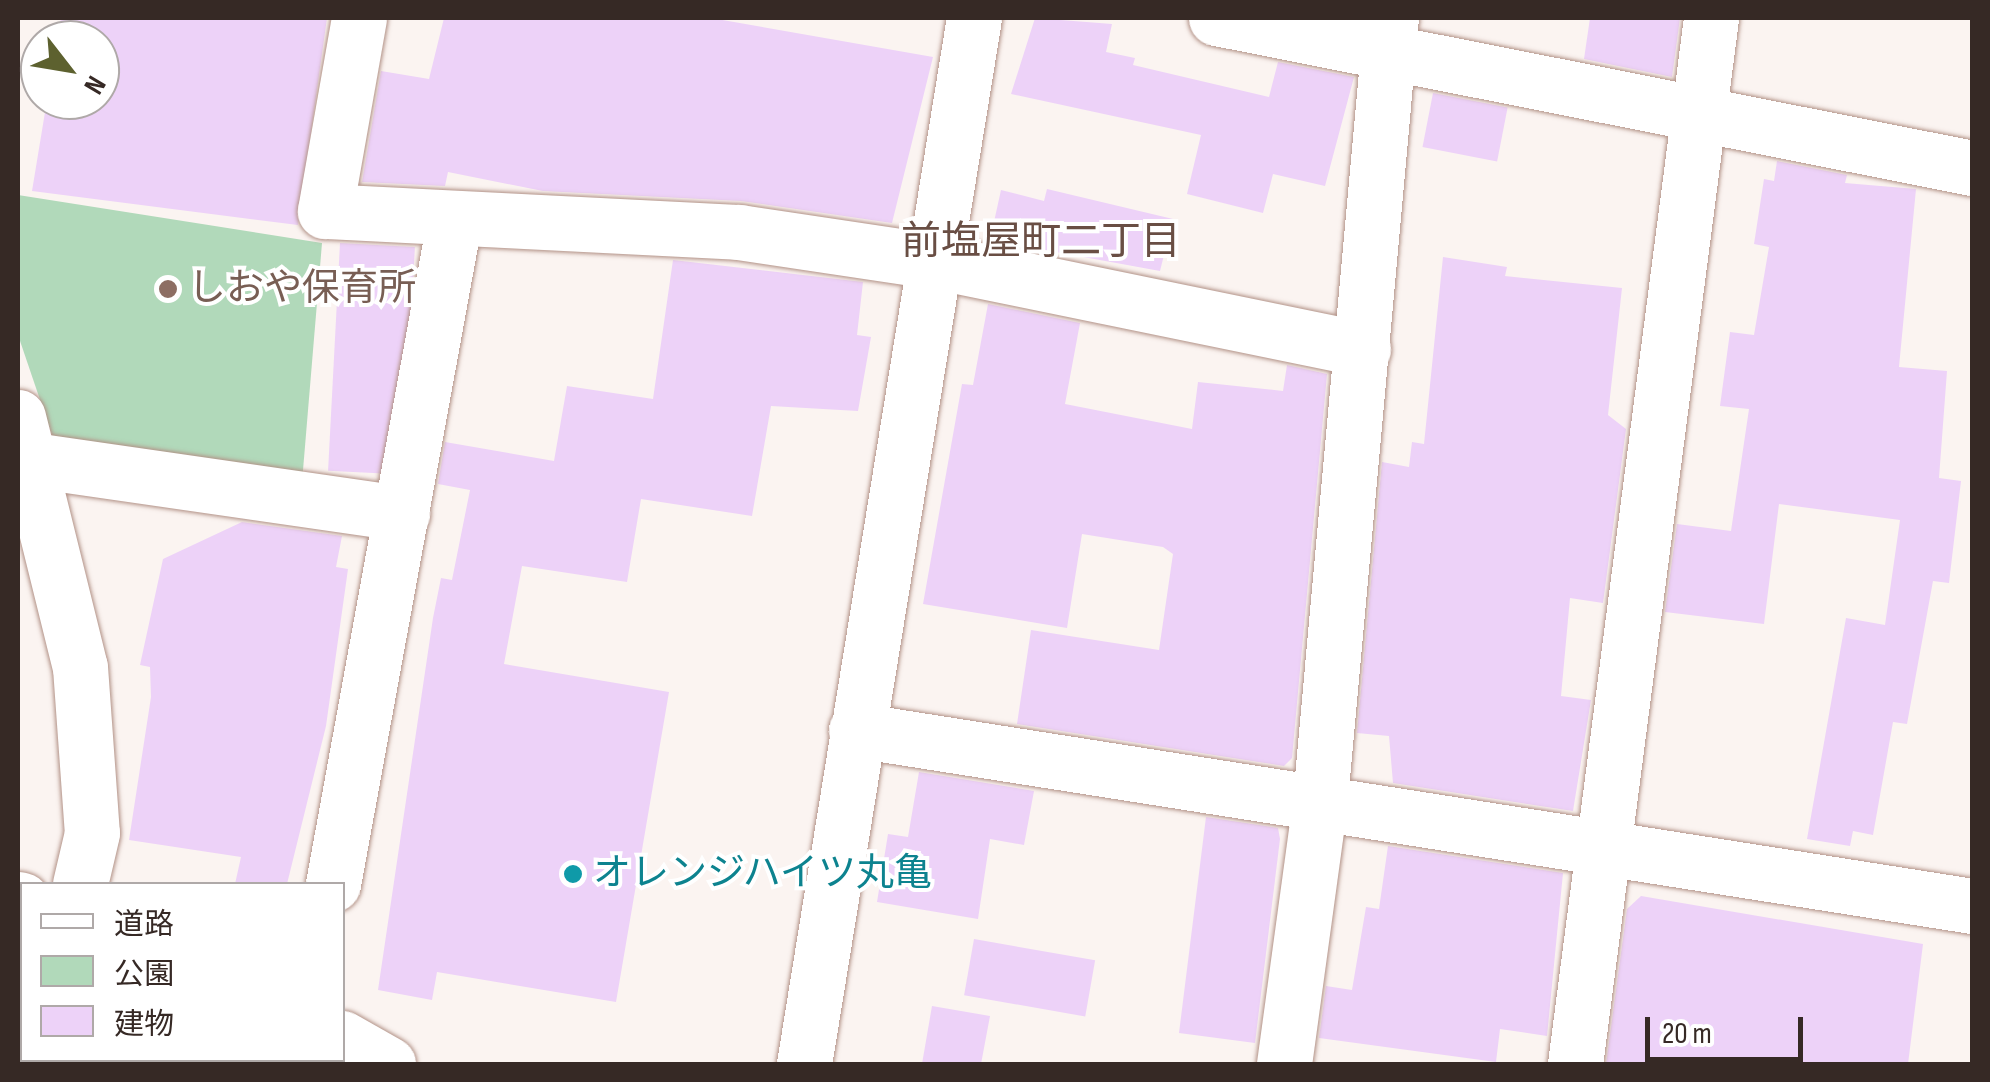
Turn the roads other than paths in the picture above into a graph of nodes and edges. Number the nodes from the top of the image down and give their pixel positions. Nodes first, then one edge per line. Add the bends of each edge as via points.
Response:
1 (359, 18) edge
2 (974, 18) edge
3 (1216, 18) edge
4 (1712, 18) edge
5 (1391, 36) edge
6 (1698, 117) junction
7 (1972, 168) edge
8 (454, 222) junction
9 (934, 260) junction
10 (1363, 349) junction
11 (25, 439) edge
12 (402, 513) junction
13 (856, 730) junction
14 (1319, 810) junction
15 (1602, 854) junction
16 (80, 882) edge
17 (333, 882) edge
18 (1972, 906) edge
19 (345, 1040) edge
20 (388, 1064) edge
21 (804, 1064) edge
22 (1284, 1064) edge
23 (1575, 1064) edge

1 - 8 street via 325,211
2 - 9 street
3 - 5 street
4 - 6 street
5 - 6 street
5 - 10 street
6 - 7 street
6 - 15 street
8 - 9 street via 739,232
8 - 12 street
9 - 10 street
9 - 13 street
10 - 14 street
11 - 12 street
11 - 16 street via 80,667 92,833
12 - 17 street
13 - 14 street
13 - 21 street
14 - 15 street
14 - 22 street
15 - 18 street
15 - 23 street
19 - 20 street

